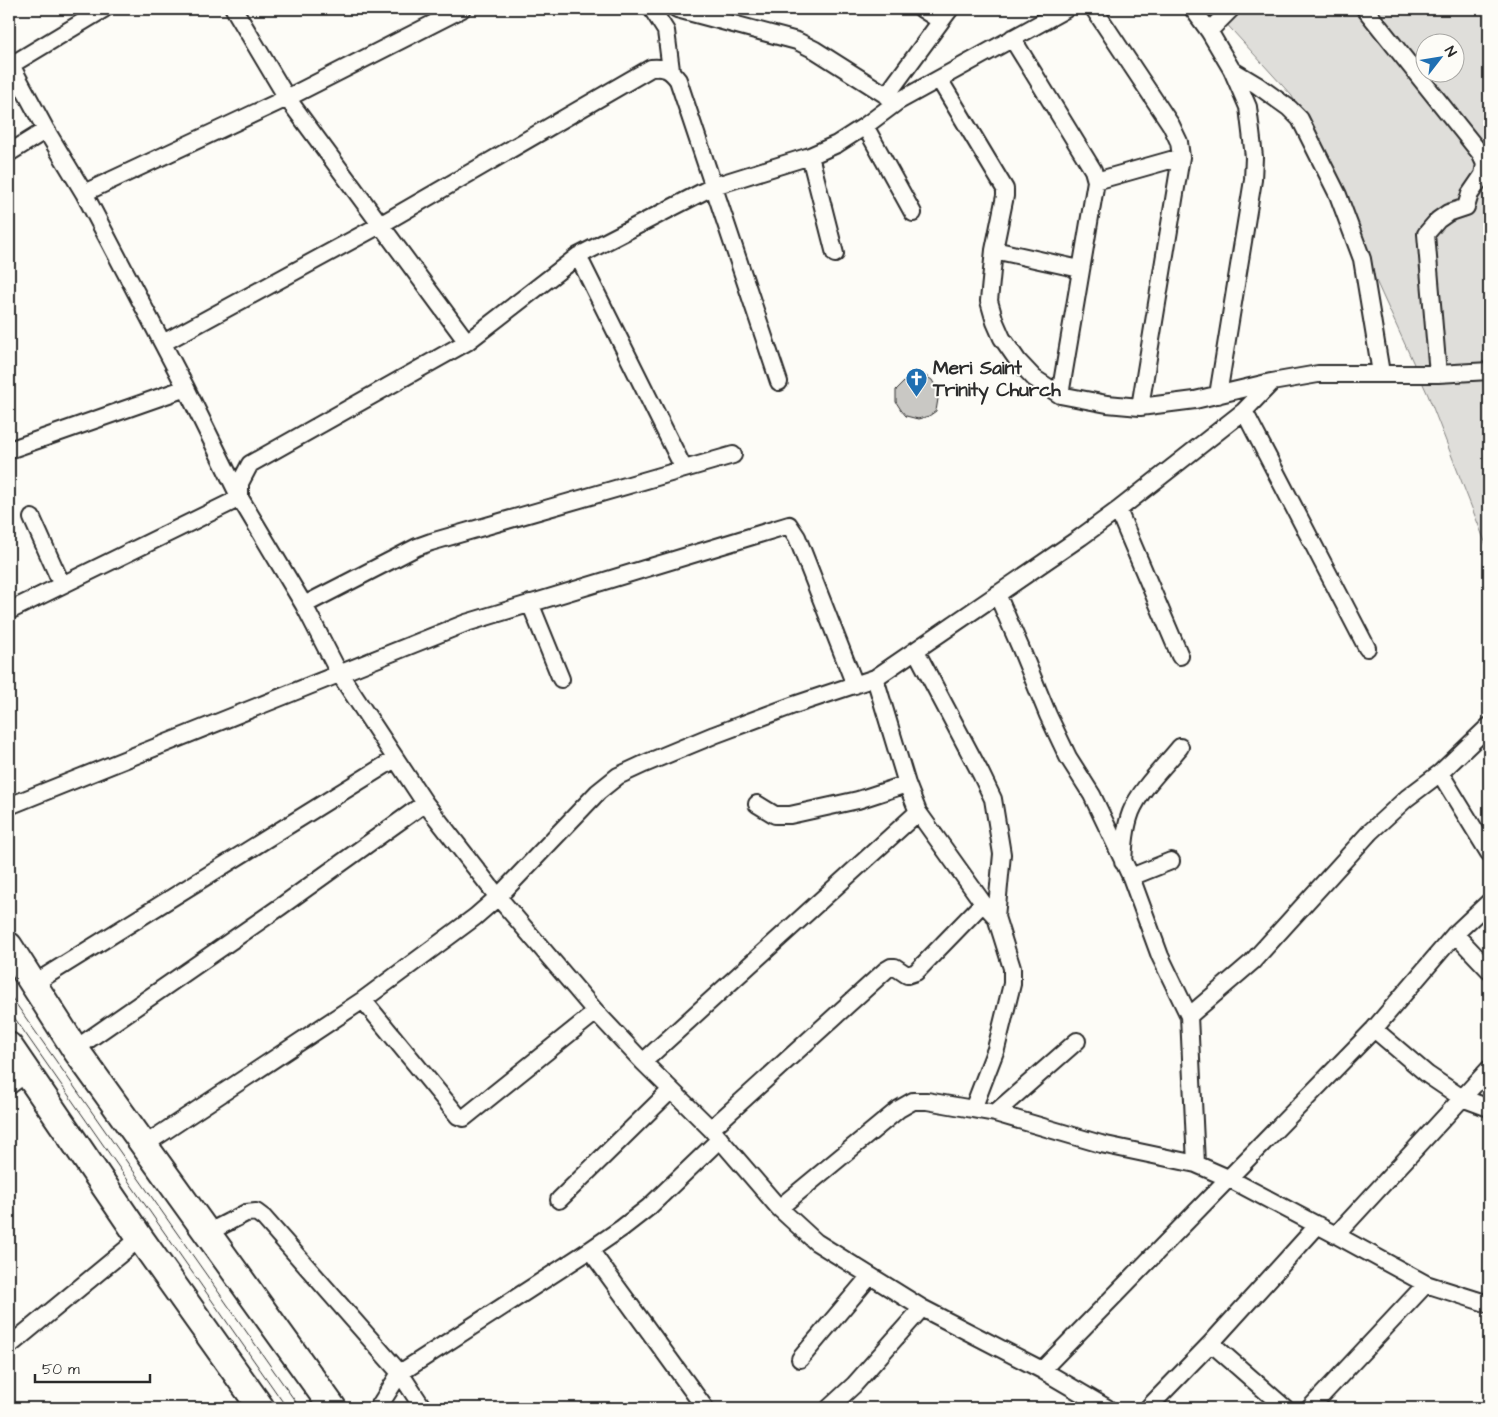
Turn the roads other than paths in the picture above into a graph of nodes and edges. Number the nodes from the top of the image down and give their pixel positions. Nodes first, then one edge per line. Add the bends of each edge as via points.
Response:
1 (104, 9) edge
2 (234, 9) edge
3 (462, 9) edge
4 (652, 9) edge
5 (677, 9) edge
6 (922, 9) edge
7 (1066, 9) edge
8 (1094, 9) edge
9 (1193, 9) edge
10 (1231, 9) edge
11 (1365, 9) edge
12 (945, 15) edge
13 (1209, 31) junction
14 (1012, 38) junction
15 (10, 63) edge
16 (671, 70) junction
17 (1232, 70) junction
18 (939, 79) junction
19 (287, 98) junction
20 (892, 99) junction
21 (865, 126) junction
22 (46, 130) junction
23 (9, 153) edge
24 (810, 156) junction
25 (1181, 157) junction
26 (1096, 180) junction
27 (714, 186) junction
28 (84, 193) junction
29 (913, 213) dead end
30 (380, 225) junction
31 (994, 250) junction
32 (835, 254) dead end
33 (578, 256) junction
34 (1080, 269) junction
35 (467, 342) junction
36 (162, 343) junction
37 (1489, 371) edge
38 (1381, 373) junction
39 (1438, 374) junction
40 (779, 382) dead end
41 (1272, 382) junction
42 (186, 388) junction
43 (1060, 395) junction
44 (1218, 395) junction
45 (1140, 407) junction
46 (1244, 411) junction
47 (9, 450) edge
48 (733, 455) dead end
49 (684, 469) junction
50 (240, 498) junction
51 (1118, 510) junction
52 (32, 518) dead end
53 (62, 585) junction
54 (997, 594) junction
55 (530, 603) junction
56 (304, 605) junction
57 (9, 611) edge
58 (1367, 648) dead end
59 (916, 652) junction
60 (1180, 656) dead end
61 (339, 673) junction
62 (875, 678) junction
63 (561, 679) dead end
64 (855, 685) junction
65 (1489, 726) edge
66 (1180, 747) dead end
67 (395, 759) junction
68 (1440, 773) junction
69 (907, 784) junction
70 (425, 803) junction
71 (757, 804) dead end
72 (9, 806) edge
73 (918, 812) junction
74 (1489, 853) edge
75 (1171, 861) dead end
76 (1123, 862) junction
77 (1131, 877) junction
78 (498, 897) junction
79 (1489, 902) edge
80 (983, 904) junction
81 (996, 917) junction
82 (1455, 934) junction
83 (9, 946) edge
84 (1489, 970) edge
85 (33, 984) junction
86 (363, 1000) junction
87 (596, 1012) junction
88 (1189, 1016) junction
89 (1374, 1029) junction
90 (1077, 1040) dead end
91 (9, 1046) edge
92 (75, 1049) junction
93 (643, 1062) junction
94 (1489, 1069) edge
95 (18, 1079) edge
96 (671, 1090) junction
97 (1462, 1098) junction
98 (1489, 1108) edge
99 (973, 1109) junction
100 (995, 1113) junction
101 (715, 1134) junction
102 (144, 1145) junction
103 (1196, 1164) junction
104 (1228, 1178) junction
105 (559, 1200) dead end
106 (779, 1208) junction
107 (1318, 1225) junction
108 (207, 1233) junction
109 (1336, 1234) junction
110 (140, 1238) junction
111 (590, 1250) junction
112 (870, 1276) junction
113 (1426, 1284) junction
114 (1489, 1304) edge
115 (922, 1308) junction
116 (1211, 1343) junction
117 (9, 1346) edge
118 (800, 1359) dead end
119 (1042, 1370) junction
120 (400, 1373) junction
121 (261, 1408) edge
122 (333, 1408) edge
123 (378, 1408) edge
124 (423, 1408) edge
125 (705, 1408) edge
126 (829, 1408) edge
127 (1107, 1408) edge
128 (1148, 1408) edge
129 (1285, 1408) edge
130 (1310, 1408) edge

1 - 15 street
2 - 19 street
3 - 19 street
4 - 16 street via 666,31
5 - 20 street via 797,41
6 - 12 street
7 - 14 street
8 - 25 street via 1171,126 1179,142
9 - 13 street
10 - 13 street
11 - 39 street via 1480,153 1485,164 1483,175 1470,194 1466,207 1448,213 1426,234
12 - 20 street
13 - 17 street
14 - 18 street
14 - 26 street via 1093,170
15 - 22 street
16 - 27 street via 678,80
16 - 30 street via 651,68
17 - 38 street via 1290,108 1300,119 1338,195 1362,259
17 - 44 street via 1248,107 1253,172
18 - 20 street
18 - 31 street via 1005,189
19 - 28 street
19 - 30 street
20 - 21 street
21 - 24 street
21 - 29 street
22 - 23 street
22 - 28 street
24 - 27 street
24 - 32 street
25 - 26 street
25 - 45 street
26 - 34 street
27 - 33 street
27 - 40 street
28 - 36 street
30 - 35 street
30 - 36 street
31 - 34 street
31 - 43 street via 990,301 994,322 1018,361 1034,378
33 - 35 street
33 - 49 street
34 - 43 street
35 - 50 street via 250,464 240,483
36 - 42 street
37 - 39 street
38 - 39 street
38 - 41 street via 1318,374
41 - 44 street
41 - 46 street
42 - 47 street
42 - 50 street
43 - 45 street
44 - 45 street
46 - 51 street
46 - 58 street
48 - 49 street
49 - 56 street via 424,545
50 - 53 street
50 - 56 street
51 - 54 street
51 - 60 street
52 - 53 street
53 - 57 street
54 - 59 street
54 - 76 street via 1048,715 1068,757 1092,795
55 - 61 street via 466,623
55 - 63 street
55 - 64 street via 789,525 798,537
56 - 61 street
59 - 62 street
59 - 81 street via 993,799 1002,854
61 - 67 street
61 - 72 street
62 - 64 street
62 - 69 street
64 - 78 street via 714,735 618,776 598,792
65 - 68 street
66 - 76 street via 1132,812 1126,831
67 - 70 street
67 - 85 street
68 - 74 street
68 - 88 street via 1370,832 1252,962
69 - 71 street via 858,800 790,815 775,815
69 - 73 street
70 - 78 street
70 - 92 street via 280,908
73 - 80 street
73 - 93 street
75 - 77 street
76 - 77 street
77 - 88 street via 1160,956
78 - 86 street via 475,918
78 - 87 street
79 - 82 street
80 - 81 street
80 - 101 street via 916,972 907,974 891,967
81 - 99 street via 1012,968 1012,984 996,1049
82 - 84 street
82 - 89 street
83 - 85 main road
85 - 92 main road
86 - 87 street via 458,1116 464,1118
86 - 102 street
87 - 93 street
88 - 103 street
89 - 97 street
89 - 104 street
90 - 100 street
91 - 95 main road
92 - 102 main road
93 - 96 street
94 - 97 street
95 - 110 main road
96 - 101 street
96 - 105 street
97 - 98 street
97 - 109 street
99 - 100 street
99 - 106 street via 927,1101 913,1102
100 - 103 street via 1101,1144
101 - 106 street
101 - 111 street via 649,1207
102 - 108 main road
103 - 104 street
104 - 107 street
104 - 119 street
106 - 112 street via 816,1242
107 - 109 street
107 - 116 street
108 - 120 street via 246,1213 256,1212
108 - 122 main road
109 - 113 street
110 - 117 street
110 - 121 main road
111 - 120 street
111 - 125 street
112 - 115 street
112 - 118 street
113 - 114 street
113 - 130 street
115 - 119 street
115 - 126 street via 854,1385
116 - 128 street
116 - 129 street
119 - 127 street
120 - 123 street
120 - 124 street

